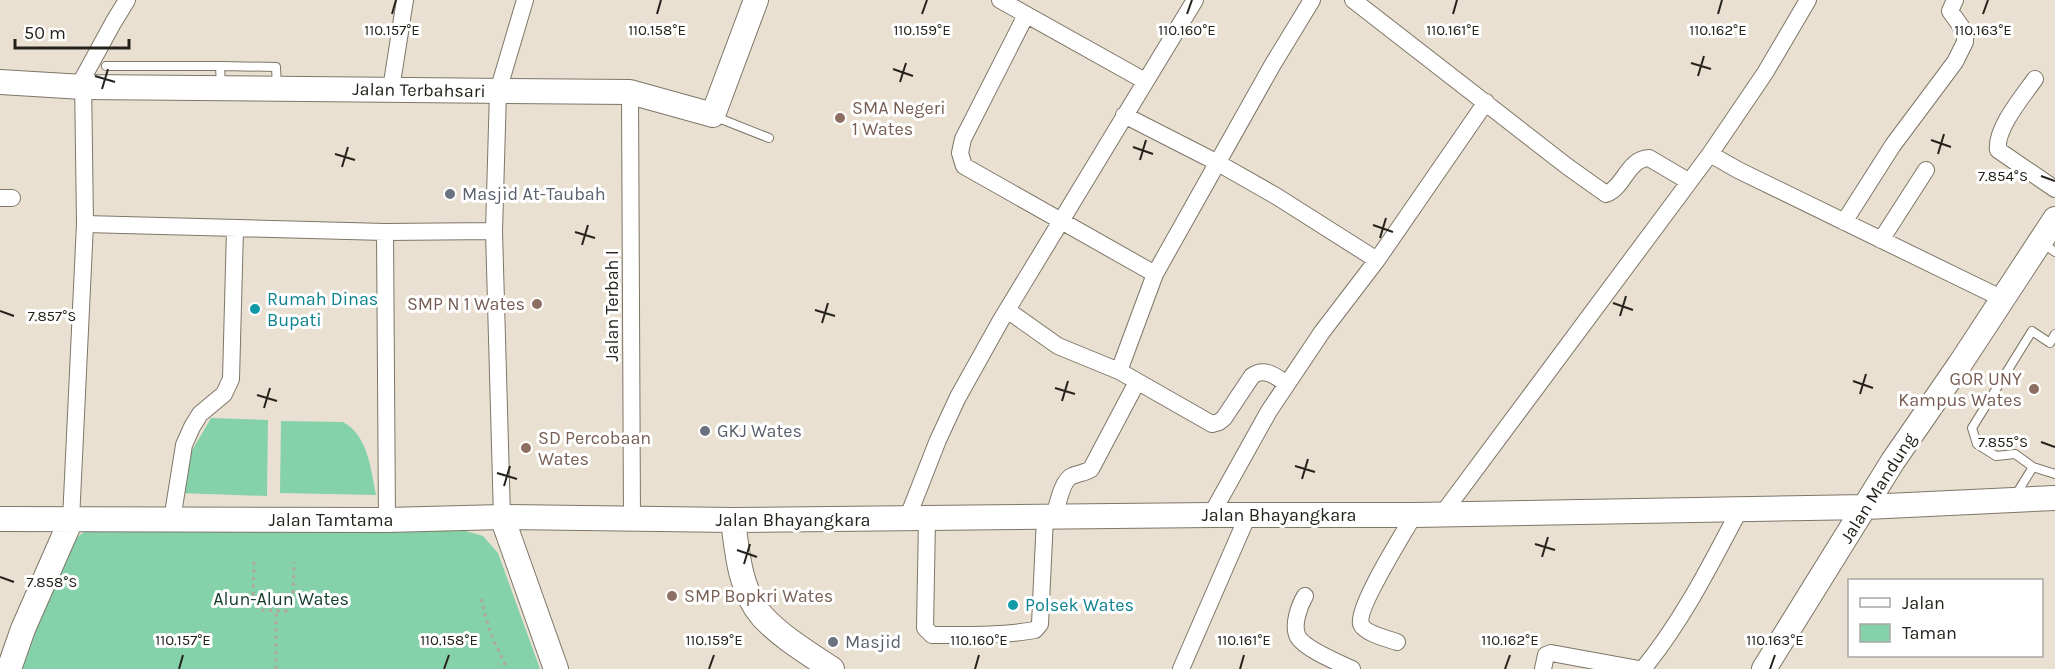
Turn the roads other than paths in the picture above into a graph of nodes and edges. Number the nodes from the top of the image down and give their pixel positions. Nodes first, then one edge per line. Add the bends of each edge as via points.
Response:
1 (127, 0) edge
2 (405, 0) edge
3 (525, 0) edge
4 (756, 0) edge
5 (1000, 0) edge
6 (1195, 0) edge
7 (1312, 0) edge
8 (1353, 0) edge
9 (1808, 0) edge
10 (1955, 0) edge
11 (1026, 15) junction
12 (106, 66) dead end
13 (221, 77) junction
14 (2035, 79) dead end
15 (1145, 81) junction
16 (0, 82) edge
17 (83, 87) junction
18 (391, 89) junction
19 (498, 91) junction
20 (630, 92) junction
21 (1486, 102) junction
22 (713, 115) junction
23 (1124, 115) junction
24 (769, 138) dead end
25 (1710, 154) junction
26 (1218, 163) junction
27 (1926, 170) dead end
28 (1688, 181) junction
29 (2055, 189) edge
30 (2055, 219) edge
31 (1060, 221) junction
32 (1844, 222) junction
33 (85, 224) junction
34 (235, 229) junction
35 (494, 231) junction
36 (385, 232) junction
37 (1881, 240) junction
38 (2048, 247) edge
39 (1377, 260) junction
40 (1155, 274) junction
41 (2003, 299) junction
42 (1006, 310) junction
43 (2055, 334) edge
44 (1119, 371) junction
45 (1137, 382) junction
46 (1287, 384) junction
47 (2033, 467) junction
48 (2055, 474) edge
49 (2055, 498) edge
50 (2013, 499) junction
51 (1866, 507) junction
52 (1740, 509) junction
53 (1443, 513) junction
54 (1211, 515) junction
55 (1248, 515) junction
56 (1414, 515) junction
57 (502, 517) junction
58 (1050, 517) junction
59 (0, 519) edge
60 (632, 519) junction
61 (917, 519) junction
62 (71, 520) junction
63 (172, 520) junction
64 (387, 520) junction
65 (733, 520) junction
66 (1305, 596) dead end
67 (1397, 642) dead end
68 (9, 669) edge
69 (555, 669) edge
70 (832, 669) edge
71 (1181, 669) edge
72 (1352, 669) edge
73 (1543, 669) edge
74 (1639, 669) edge
75 (1643, 669) edge
76 (1764, 669) edge

1 - 17 street via 86,71
2 - 18 street
3 - 19 street
4 - 22 street
5 - 11 street
6 - 15 street
7 - 26 street
8 - 21 street
9 - 25 street
10 - 32 street via 1950,11 1965,32 1965,42 1955,62 1893,145
11 - 15 street
11 - 31 street via 963,139 961,160 964,166
12 - 13 lane
13 - 17 street, Jalan Terbahsari
13 - 18 street, Jalan Terbahsari via 277,88
14 - 29 street via 2002,128 1998,150
15 - 23 street
16 - 17 street, Jalan Terbahsari
17 - 33 street
18 - 19 street, Jalan Terbahsari
19 - 20 street, Jalan Terbahsari
19 - 35 street
20 - 22 street, Jalan Terbahsari
20 - 60 street, Jalan Terbah I
21 - 28 street via 1606,194 1641,159 1648,158
21 - 39 street
22 - 24 lane
23 - 26 street
23 - 31 street
25 - 28 street
25 - 32 street
26 - 39 street
26 - 40 street
27 - 37 street
28 - 53 street
30 - 38 street, Jalan Mandung
31 - 40 street
31 - 42 street
32 - 37 street
33 - 34 street
33 - 62 street
34 - 36 street
34 - 63 street via 231,380 224,394 192,426 184,445
35 - 36 street
35 - 57 street
36 - 64 street
37 - 41 street
38 - 41 street, Jalan Mandung
39 - 46 street
40 - 44 street
41 - 51 street, Jalan Mandung
42 - 44 street via 1058,346
42 - 61 street via 938,440
43 - 47 lane via 2050,343 2032,331 1972,428 1977,444 1996,456 2015,454
44 - 45 street
45 - 46 street via 1212,424 1224,418 1258,372 1271,373
45 - 58 street via 1091,469 1068,478
46 - 54 street
47 - 48 lane
47 - 50 lane
49 - 50 street, Jalan Bhayangkara
50 - 51 street, Jalan Bhayangkara
51 - 52 street, Jalan Bhayangkara
51 - 76 street, Jalan Mandung
52 - 53 street, Jalan Bhayangkara
52 - 75 street via 1706,576
53 - 56 street, Jalan Bhayangkara
54 - 55 street, Jalan Bhayangkara
54 - 58 street, Jalan Bhayangkara
55 - 56 street, Jalan Bhayangkara
55 - 71 street
56 - 67 street via 1360,616 1364,629
57 - 60 street, Jalan Bhayangkara
57 - 64 street, Jalan Tamtama
57 - 69 street
58 - 61 street, Jalan Bhayangkara
58 - 61 street via 1040,624 1035,630 1018,633 968,635 932,635 925,628
59 - 62 street, Jalan Tamtama
60 - 65 street, Jalan Bhayangkara
61 - 65 street, Jalan Bhayangkara
62 - 63 street, Jalan Tamtama
62 - 68 street
63 - 64 street, Jalan Tamtama
65 - 70 street via 737,552 752,601 762,616
66 - 72 street via 1297,620 1299,639
73 - 74 street via 1551,652

